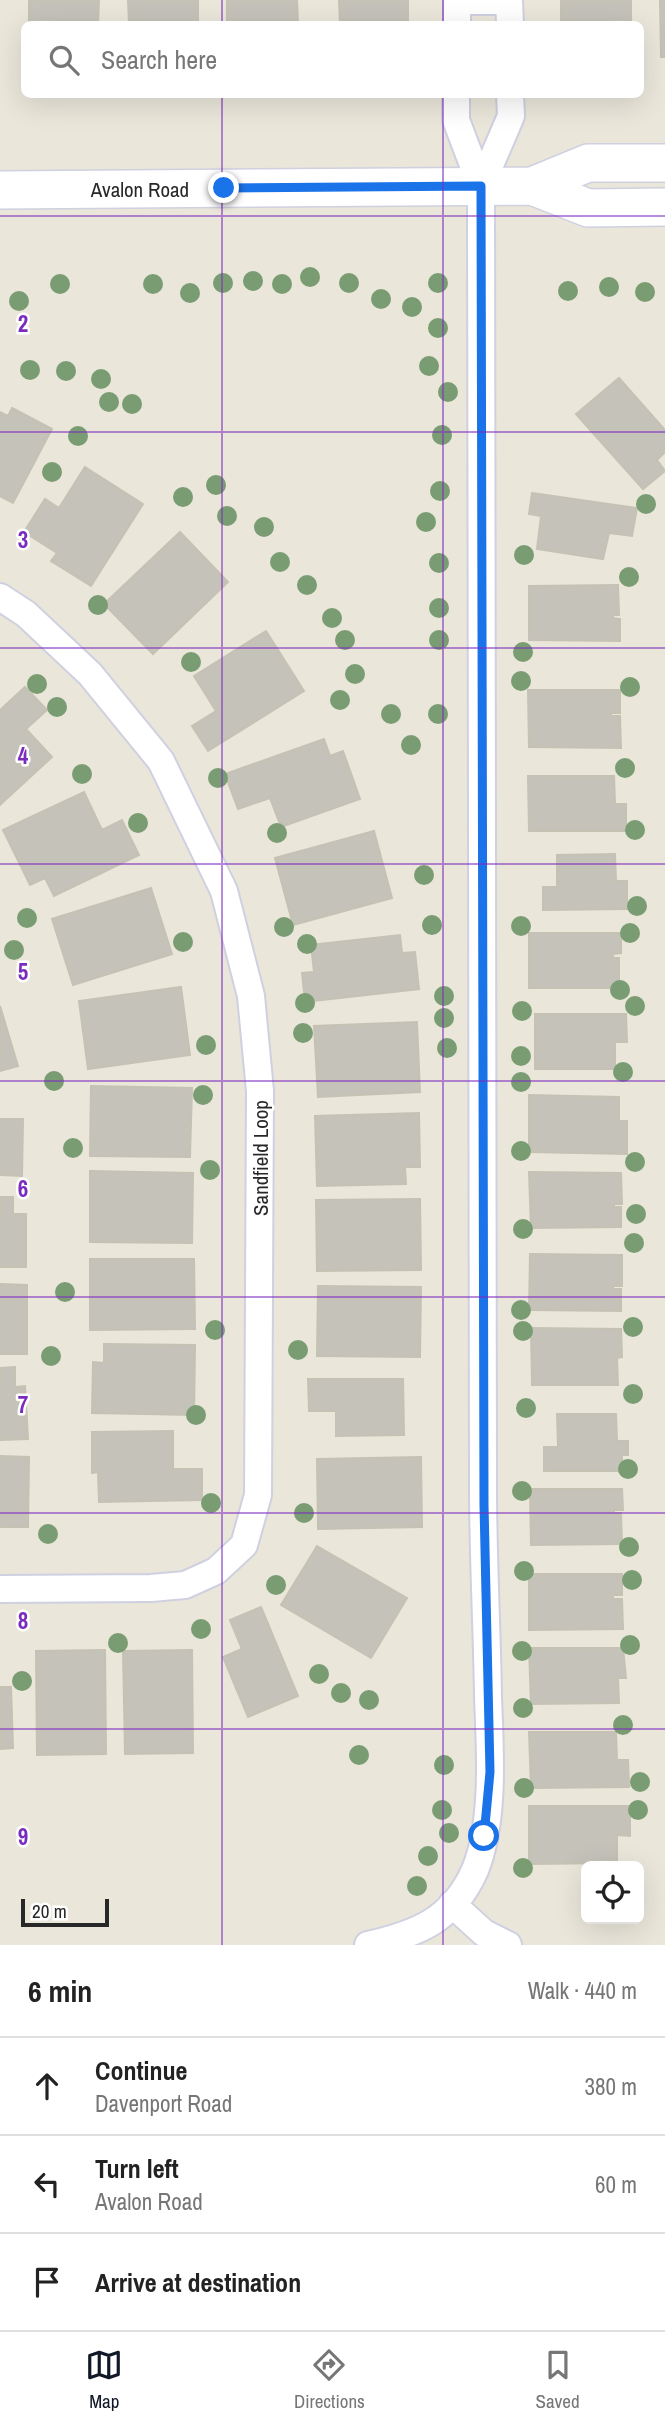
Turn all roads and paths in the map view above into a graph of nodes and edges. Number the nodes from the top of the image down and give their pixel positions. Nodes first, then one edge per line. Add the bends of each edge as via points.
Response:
1 (457, 0) edge
2 (509, 0) edge
3 (457, 21) edge
4 (510, 21) edge
5 (456, 98) edge
6 (510, 98) edge
7 (665, 163) edge
8 (481, 186) junction
9 (531, 186) junction
10 (0, 190) edge
11 (665, 207) edge
12 (0, 597) edge
13 (0, 1589) edge
14 (452, 1904) junction
15 (368, 1945) edge
16 (508, 1945) edge

1 - 2 street
1 - 3 street
2 - 4 street
5 - 8 street via 456,120
6 - 8 street via 511,116
7 - 9 main road, Avalon Road via 588,163
8 - 9 main road, Avalon Road
8 - 10 main road, Avalon Road
8 - 14 street via 484,1505 490,1772 484,1836 474,1871
9 - 11 main road, Avalon Road via 588,208
12 - 13 street, Sandfield Loop via 26,614 90,674 161,761 224,891 251,996 260,1091 258,1495 244,1545 215,1571 185,1585
14 - 15 street via 430,1925
14 - 16 street via 484,1933

